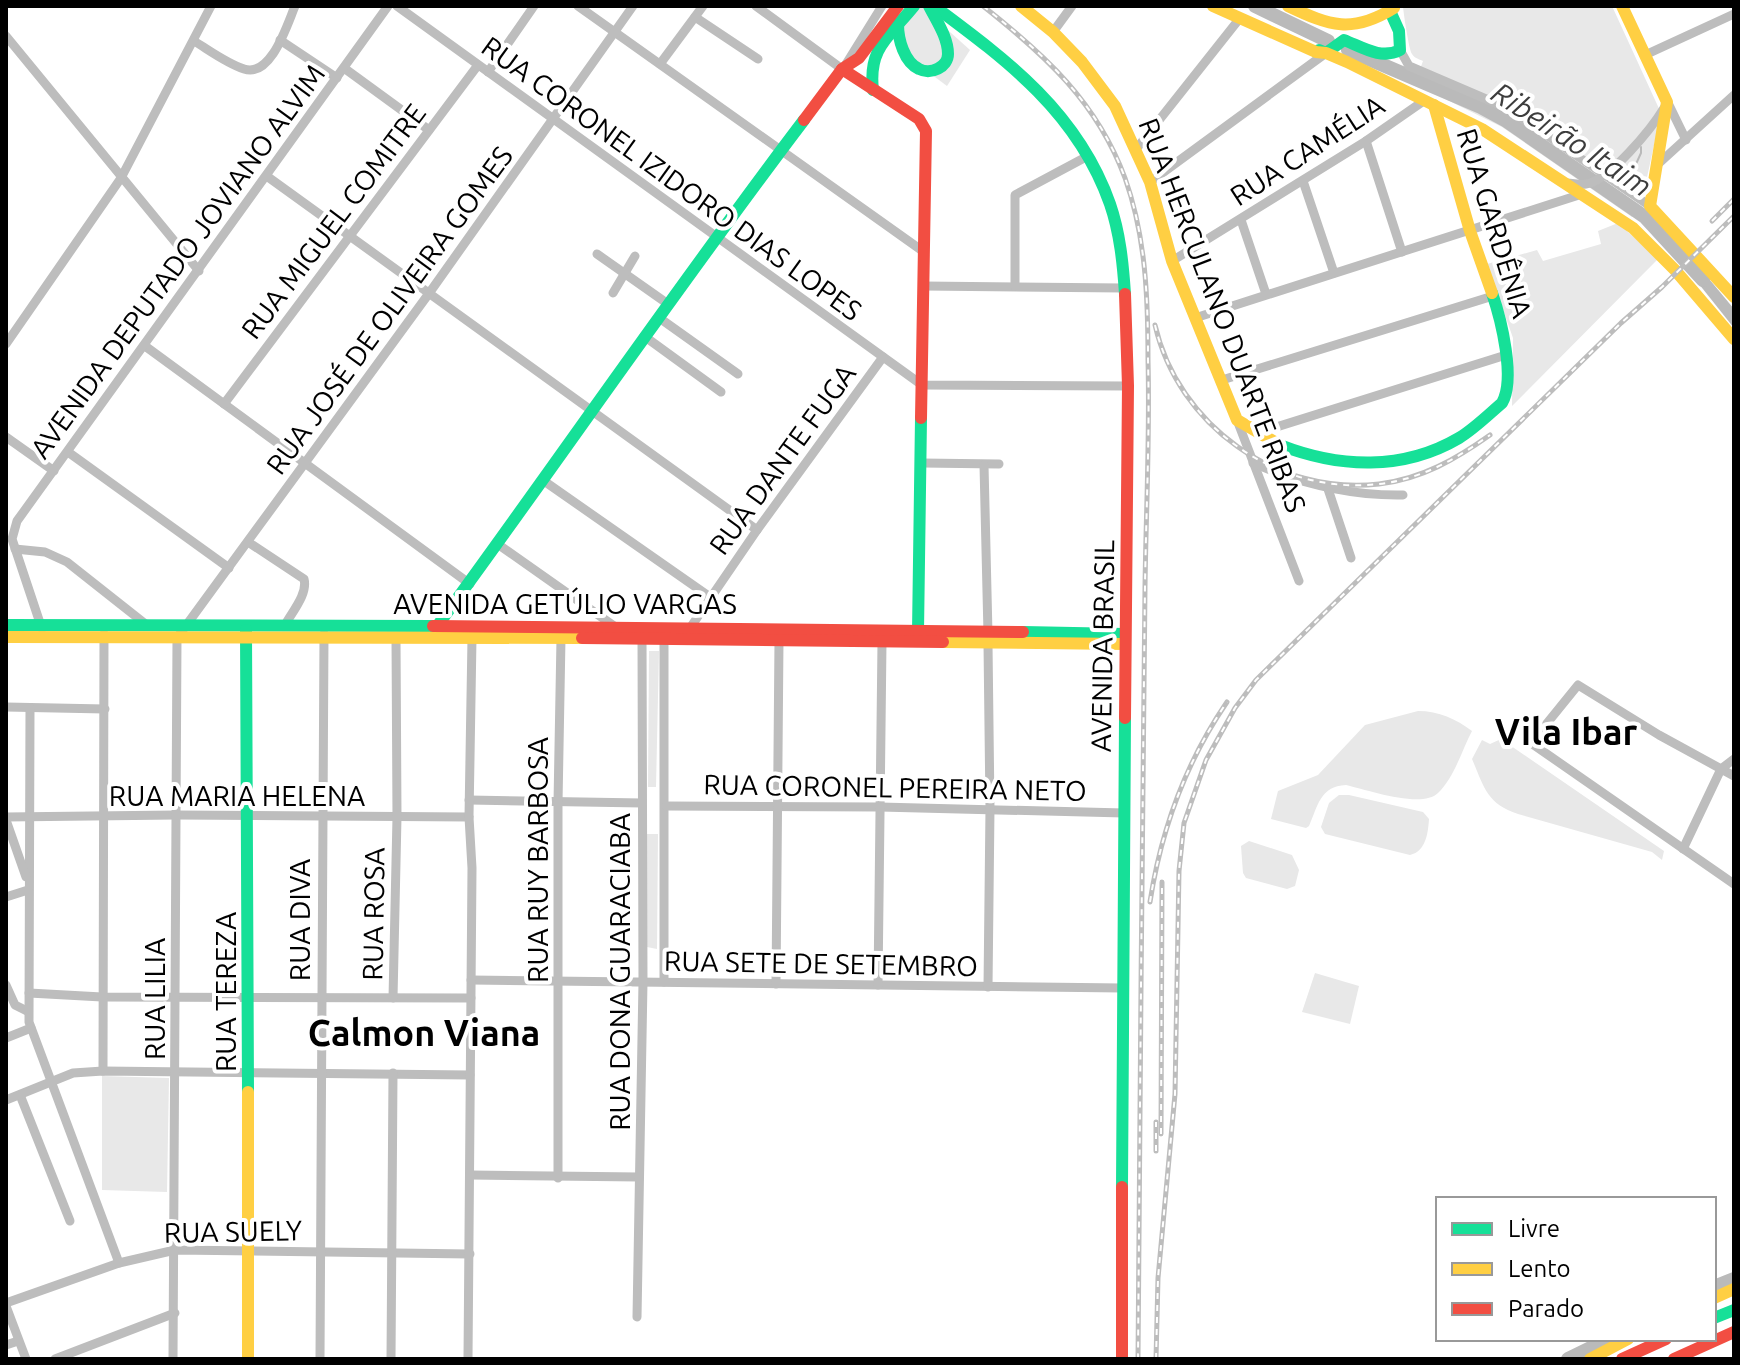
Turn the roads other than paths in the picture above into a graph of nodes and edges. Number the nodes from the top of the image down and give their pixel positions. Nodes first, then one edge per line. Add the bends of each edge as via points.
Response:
1 (211, 6) edge
2 (295, 6) edge
3 (388, 6) edge
4 (397, 6) edge
5 (534, 6) edge
6 (578, 6) edge
7 (633, 6) edge
8 (703, 6) edge
9 (756, 6) edge
10 (882, 6) edge
11 (932, 6) edge
12 (1021, 6) edge
13 (1072, 6) edge
14 (1213, 6) edge
15 (1232, 6) edge
16 (1275, 6) edge
17 (1288, 6) edge
18 (1622, 6) edge
19 (1391, 8) edge
20 (904, 12) edge
21 (1734, 14) edge
22 (695, 17) junction
23 (1240, 18) junction
24 (1344, 28) junction
25 (615, 32) junction
26 (1053, 32) junction
27 (6, 36) edge
28 (280, 40) junction
29 (194, 41) junction
30 (1330, 50) junction
31 (1400, 50) junction
32 (1645, 55) junction
33 (758, 59) dead end
34 (660, 64) junction
35 (478, 65) junction
36 (843, 67) junction
37 (344, 68) junction
38 (488, 72) junction
39 (337, 78) junction
40 (873, 90) junction
41 (1734, 95) edge
42 (1429, 102) junction
43 (1667, 102) junction
44 (554, 119) junction
45 (429, 130) junction
46 (1686, 140) junction
47 (1366, 141) junction
48 (1137, 148) junction
49 (780, 151) junction
50 (1086, 157) junction
51 (1657, 165) junction
52 (268, 177) junction
53 (1602, 177) junction
54 (121, 178) junction
55 (1303, 181) junction
56 (1150, 182) junction
57 (1561, 183) junction
58 (1579, 195) junction
59 (1650, 206) junction
60 (1241, 220) junction
61 (1470, 231) junction
62 (351, 234) junction
63 (718, 238) junction
64 (924, 252) junction
65 (1402, 252) junction
66 (597, 254) dead end
67 (635, 256) dead end
68 (1172, 261) junction
69 (199, 271) junction
70 (624, 273) junction
71 (1334, 273) junction
72 (923, 286) junction
73 (1015, 286) junction
74 (1123, 288) junction
75 (430, 292) junction
76 (613, 293) dead end
77 (1266, 294) junction
78 (1493, 296) junction
79 (1734, 297) edge
80 (668, 304) junction
81 (658, 317) junction
82 (1195, 318) junction
83 (644, 336) junction
84 (1734, 339) edge
85 (6, 344) edge
86 (145, 346) junction
87 (1506, 355) junction
88 (883, 357) junction
89 (738, 374) dead end
90 (1222, 380) junction
91 (922, 385) junction
92 (1128, 386) junction
93 (721, 392) dead end
94 (224, 404) junction
95 (593, 411) junction
96 (1237, 420) junction
97 (1257, 433) junction
98 (6, 437) edge
99 (68, 452) junction
100 (306, 462) junction
101 (922, 463) junction
102 (1253, 463) junction
103 (999, 464) dead end
104 (984, 465) junction
105 (54, 471) junction
106 (544, 481) junction
107 (1328, 489) junction
108 (1403, 495) dead end
109 (757, 530) junction
110 (248, 542) junction
111 (499, 545) junction
112 (15, 549) junction
113 (1351, 558) dead end
114 (229, 568) junction
115 (1299, 581) dead end
116 (470, 584) junction
117 (710, 597) junction
118 (456, 603) junction
119 (6, 625) edge
120 (285, 625) junction
121 (438, 625) junction
122 (463, 625) junction
123 (148, 626) junction
124 (187, 626) junction
125 (614, 626) junction
126 (42, 631) junction
127 (104, 632) junction
128 (246, 632) junction
129 (324, 632) junction
130 (918, 632) junction
131 (664, 633) junction
132 (642, 634) junction
133 (687, 634) junction
134 (6, 637) edge
135 (177, 638) junction
136 (396, 638) junction
137 (472, 638) junction
138 (561, 638) junction
139 (988, 639) junction
140 (1124, 639) junction
141 (779, 640) junction
142 (882, 642) junction
143 (6, 707) edge
144 (30, 709) junction
145 (105, 709) junction
146 (1734, 759) edge
147 (1721, 769) junction
148 (1734, 776) edge
149 (469, 800) junction
150 (558, 803) junction
151 (642, 803) junction
152 (666, 806) junction
153 (777, 807) junction
154 (880, 807) junction
155 (990, 808) junction
156 (1124, 813) junction
157 (176, 815) junction
158 (104, 816) junction
159 (30, 817) junction
160 (249, 817) junction
161 (397, 817) junction
162 (469, 817) junction
163 (322, 818) junction
164 (6, 819) edge
165 (1683, 849) junction
166 (1734, 872) edge
167 (1718, 873) junction
168 (1734, 884) edge
169 (28, 887) junction
170 (6, 897) edge
171 (471, 980) junction
172 (643, 982) junction
173 (664, 982) junction
174 (558, 983) junction
175 (776, 984) junction
176 (6, 985) edge
177 (878, 985) junction
178 (988, 987) junction
179 (1122, 988) junction
180 (29, 993) junction
181 (102, 997) junction
182 (176, 998) junction
183 (393, 998) junction
184 (471, 998) junction
185 (249, 999) junction
186 (321, 999) junction
187 (27, 1011) junction
188 (31, 1028) junction
189 (6, 1038) edge
190 (103, 1071) junction
191 (175, 1071) junction
192 (249, 1071) junction
193 (320, 1071) junction
194 (393, 1073) junction
195 (470, 1075) junction
196 (53, 1083) junction
197 (20, 1095) junction
198 (6, 1100) edge
199 (470, 1175) junction
200 (639, 1177) junction
201 (558, 1178) junction
202 (70, 1221) dead end
203 (175, 1250) junction
204 (249, 1250) junction
205 (320, 1251) junction
206 (392, 1253) junction
207 (470, 1254) junction
208 (119, 1263) junction
209 (6, 1305) edge
210 (175, 1313) junction
211 (637, 1317) dead end
212 (18, 1341) junction
213 (1624, 1341) edge
214 (1662, 1341) edge
215 (1714, 1341) edge
216 (6, 1345) edge
217 (26, 1359) edge
218 (55, 1359) edge
219 (173, 1359) edge
220 (248, 1359) edge
221 (320, 1359) edge
222 (391, 1359) edge
223 (468, 1359) edge
224 (1122, 1359) edge
225 (1590, 1359) edge
226 (1622, 1359) edge
227 (1674, 1359) edge

1 - 29 street
2 - 28 street
3 - 37 street, AVENIDA DEPUTADO JOVIANO ALVIM
4 - 35 street, RUA CORONEL IZIDORO DIAS LOPES
5 - 38 street
6 - 25 street
7 - 25 street, RUA JOSÉ DE OLIVEIRA GOMES
8 - 22 street
9 - 36 street
10 - 36 street
11 - 20 main road via 947,60 928,71 917,67 901,44
11 - 50 main road, AVENIDA BRASIL via 1018,70
12 - 26 main road, RUA HERCULANO DUARTE RIBAS
13 - 26 street
14 - 23 main road
15 - 30 main road
16 - 24 main road via 1328,29
17 - 24 main road
18 - 32 main road
19 - 24 main road
19 - 31 main road
20 - 36 main road
20 - 40 main road via 874,55
21 - 32 street
22 - 33 street
22 - 34 street
23 - 30 main road via 1316,52
23 - 48 street
25 - 34 street
25 - 44 street, RUA JOSÉ DE OLIVEIRA GOMES
26 - 48 main road, RUA HERCULANO DUARTE RIBAS via 1115,106
27 - 54 street
28 - 29 street via 269,60 248,70
28 - 39 street
29 - 54 street
30 - 31 main road via 1344,40 1385,56
30 - 42 main road
30 - 56 street
31 - 53 street via 1409,66 1507,108
32 - 43 main road
34 - 49 street
35 - 38 street, RUA CORONEL IZIDORO DIAS LOPES
35 - 45 street, RUA MIGUEL COMITRE
36 - 40 main road
36 - 49 main road
37 - 39 street, AVENIDA DEPUTADO JOVIANO ALVIM
37 - 45 street
38 - 44 street, RUA CORONEL IZIDORO DIAS LOPES
39 - 52 street, AVENIDA DEPUTADO JOVIANO ALVIM
40 - 64 main road via 919,119 926,131
41 - 46 street
42 - 47 street, RUA CAMÉLIA
42 - 57 main road via 1482,129
42 - 61 main road, RUA GARDÊNIA
43 - 46 street
43 - 51 main road
43 - 53 street via 1650,128
44 - 63 street, RUA CORONEL IZIDORO DIAS LOPES
44 - 75 street, RUA JOSÉ DE OLIVEIRA GOMES
45 - 62 street, RUA MIGUEL COMITRE
46 - 51 street
47 - 55 street, RUA CAMÉLIA
47 - 65 street
48 - 56 main road, RUA HERCULANO DUARTE RIBAS
49 - 63 main road
49 - 64 street
50 - 73 street via 1015,195
50 - 74 main road, AVENIDA BRASIL via 1110,205
51 - 59 main road
52 - 62 street
52 - 69 street, AVENIDA DEPUTADO JOVIANO ALVIM
53 - 57 street via 1588,184
53 - 59 street
54 - 69 street
54 - 85 street
55 - 60 street, RUA CAMÉLIA
55 - 71 street
56 - 68 main road, RUA HERCULANO DUARTE RIBAS
57 - 58 main road
58 - 61 street
58 - 84 main road via 1633,228
59 - 79 main road
60 - 68 street, RUA CAMÉLIA
60 - 77 street
61 - 65 street
61 - 78 main road, RUA GARDÊNIA
62 - 75 street
62 - 94 street, RUA MIGUEL COMITRE
63 - 80 main road
63 - 88 street, RUA CORONEL IZIDORO DIAS LOPES
64 - 72 main road
65 - 71 street
66 - 70 street
67 - 70 street
68 - 82 main road, RUA HERCULANO DUARTE RIBAS
69 - 86 street, AVENIDA DEPUTADO JOVIANO ALVIM
70 - 76 street
70 - 80 street
71 - 77 street
72 - 73 street
72 - 91 main road
73 - 74 street
74 - 92 main road, AVENIDA BRASIL
75 - 95 street
75 - 100 street, RUA JOSÉ DE OLIVEIRA GOMES
77 - 82 street
78 - 87 main road, RUA GARDÊNIA
78 - 90 street
80 - 81 main road
81 - 83 main road
81 - 89 street
82 - 90 main road, RUA HERCULANO DUARTE RIBAS
83 - 93 street
83 - 95 main road
86 - 94 street
86 - 99 street, AVENIDA DEPUTADO JOVIANO ALVIM
87 - 97 street
87 - 97 main road, RUA GARDÊNIA via 1502,403 1462,436 1399,461 1339,462 1310,456
88 - 91 street, RUA CORONEL IZIDORO DIAS LOPES
88 - 109 street, RUA DANTE FUGA
90 - 96 main road, RUA HERCULANO DUARTE RIBAS
91 - 92 street
91 - 101 main road
92 - 140 main road, AVENIDA BRASIL
94 - 100 street
95 - 106 main road
95 - 109 street
96 - 97 main road
96 - 102 street, RUA HERCULANO DUARTE RIBAS
98 - 105 street
99 - 105 street, AVENIDA DEPUTADO JOVIANO ALVIM
99 - 114 street
100 - 110 street, RUA JOSÉ DE OLIVEIRA GOMES
100 - 116 street
101 - 104 street
101 - 130 main road
102 - 107 street
102 - 115 street, RUA HERCULANO DUARTE RIBAS
103 - 104 street
104 - 139 street
105 - 112 street, AVENIDA DEPUTADO JOVIANO ALVIM via 17,521
106 - 111 main road
106 - 117 street
107 - 108 street
107 - 113 street
109 - 117 street, RUA DANTE FUGA
110 - 114 street, RUA JOSÉ DE OLIVEIRA GOMES
110 - 120 street via 306,583
111 - 116 main road
111 - 125 street
112 - 123 street via 45,552 67,562
112 - 126 street
114 - 124 street, RUA JOSÉ DE OLIVEIRA GOMES
116 - 118 main road
117 - 133 street, RUA DANTE FUGA
118 - 121 main road
118 - 122 main road
119 - 126 main road, AVENIDA GETÚLIO VARGAS
120 - 128 main road, AVENIDA GETÚLIO VARGAS
120 - 129 main road, AVENIDA GETÚLIO VARGAS
121 - 122 main road, AVENIDA GETÚLIO VARGAS
121 - 129 main road, AVENIDA GETÚLIO VARGAS
122 - 125 main road, AVENIDA GETÚLIO VARGAS
122 - 137 street
123 - 124 main road, AVENIDA GETÚLIO VARGAS
123 - 127 main road, AVENIDA GETÚLIO VARGAS
124 - 128 main road, AVENIDA GETÚLIO VARGAS
124 - 135 street, RUA JOSÉ DE OLIVEIRA GOMES
125 - 132 main road, AVENIDA GETÚLIO VARGAS
126 - 127 main road, AVENIDA GETÚLIO VARGAS
126 - 134 main road, AVENIDA GETÚLIO VARGAS
127 - 135 main road, AVENIDA GETÚLIO VARGAS
127 - 145 street
128 - 129 main road, AVENIDA GETÚLIO VARGAS
128 - 135 main road, AVENIDA GETÚLIO VARGAS
128 - 160 main road, RUA TEREZA
129 - 136 main road, AVENIDA GETÚLIO VARGAS
129 - 163 street, RUA DIVA
130 - 133 main road, AVENIDA GETÚLIO VARGAS
130 - 139 main road, AVENIDA GETÚLIO VARGAS
130 - 142 main road via 912,639
131 - 132 main road, AVENIDA GETÚLIO VARGAS
131 - 133 main road, AVENIDA GETÚLIO VARGAS
131 - 152 street
132 - 138 main road, AVENIDA GETÚLIO VARGAS
132 - 151 street, RUA DONA GUARACIABA
133 - 141 main road, AVENIDA GETÚLIO VARGAS
135 - 157 street, RUA LILIA
136 - 137 main road, AVENIDA GETÚLIO VARGAS
136 - 161 street, RUA ROSA
137 - 138 main road, AVENIDA GETÚLIO VARGAS
137 - 149 street
138 - 150 street, RUA RUY BARBOSA
139 - 140 main road, AVENIDA GETÚLIO VARGAS
139 - 142 main road, AVENIDA GETÚLIO VARGAS
139 - 155 street
140 - 156 main road, AVENIDA BRASIL
141 - 142 main road, AVENIDA GETÚLIO VARGAS
141 - 153 street
142 - 154 street
143 - 144 street
144 - 145 street
144 - 159 street
145 - 158 street
146 - 147 street
147 - 148 street
147 - 165 street
147 - 165 street via 1578,685 1531,743
149 - 150 street
149 - 162 street
150 - 151 street
150 - 174 street, RUA RUY BARBOSA
151 - 172 street, RUA DONA GUARACIABA
152 - 153 street, RUA CORONEL PEREIRA NETO
152 - 173 street
153 - 154 street, RUA CORONEL PEREIRA NETO
153 - 175 street
154 - 155 street, RUA CORONEL PEREIRA NETO
154 - 177 street
155 - 156 street, RUA CORONEL PEREIRA NETO
155 - 178 street
156 - 179 main road, AVENIDA BRASIL
157 - 158 street, RUA MARIA HELENA
157 - 160 street, RUA MARIA HELENA
157 - 182 street, RUA LILIA
158 - 159 street, RUA MARIA HELENA
158 - 181 street
159 - 164 street, RUA MARIA HELENA
159 - 169 street
160 - 163 street, RUA MARIA HELENA
160 - 185 main road, RUA TEREZA
161 - 162 street, RUA MARIA HELENA
161 - 163 street, RUA MARIA HELENA
161 - 183 street, RUA ROSA
162 - 171 street
163 - 186 street, RUA DIVA
164 - 169 street
165 - 167 street
166 - 167 street
167 - 168 street
169 - 170 street
169 - 180 street
171 - 174 street, RUA SETE DE SETEMBRO
171 - 184 street
172 - 173 street, RUA SETE DE SETEMBRO
172 - 174 street, RUA SETE DE SETEMBRO
172 - 200 street, RUA DONA GUARACIABA
173 - 175 street, RUA SETE DE SETEMBRO
174 - 201 street, RUA RUY BARBOSA
175 - 177 street, RUA SETE DE SETEMBRO
176 - 187 street via 15,1005
177 - 178 street, RUA SETE DE SETEMBRO
178 - 179 street, RUA SETE DE SETEMBRO
179 - 224 main road, AVENIDA BRASIL
180 - 181 street
180 - 187 street
181 - 182 street
181 - 190 street
182 - 185 street
182 - 191 street, RUA LILIA
183 - 184 street
183 - 186 street
184 - 195 street
185 - 186 street
185 - 192 main road, RUA TEREZA
186 - 193 street, RUA DIVA
187 - 188 street
188 - 189 street
188 - 196 street
190 - 191 street
190 - 196 street via 73,1073
191 - 192 street
191 - 203 street, RUA LILIA
192 - 193 street
192 - 204 main road, RUA TEREZA
193 - 194 street
193 - 205 street, RUA DIVA
194 - 195 street
194 - 206 street
195 - 199 street
196 - 197 street
196 - 208 street
197 - 198 street
197 - 202 street
199 - 201 street
199 - 207 street
200 - 201 street
200 - 211 street, RUA DONA GUARACIABA
203 - 204 street, RUA SUELY
203 - 208 street, RUA SUELY
203 - 210 street, RUA LILIA
204 - 205 street, RUA SUELY
204 - 220 main road, RUA TEREZA
205 - 206 street, RUA SUELY
205 - 221 street, RUA DIVA
206 - 207 street, RUA SUELY
206 - 222 street
207 - 223 street
208 - 209 street, RUA SUELY
209 - 212 street
210 - 218 street
210 - 219 street, RUA LILIA
212 - 216 street
212 - 217 street
213 - 225 main road
214 - 226 main road
215 - 227 main road

